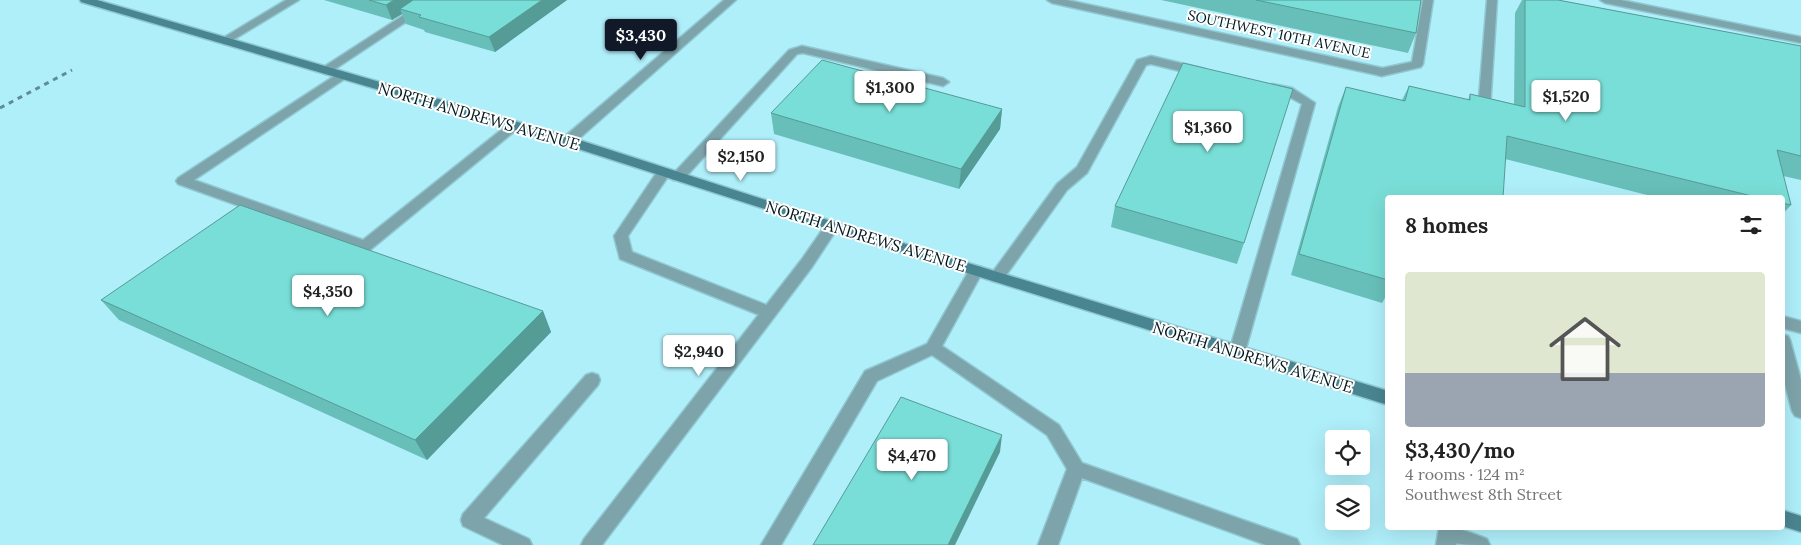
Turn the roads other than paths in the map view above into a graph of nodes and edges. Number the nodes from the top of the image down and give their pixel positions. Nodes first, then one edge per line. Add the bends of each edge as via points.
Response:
1 (85, 0) edge
2 (294, 0) edge
3 (434, 0) edge
4 (731, 0) edge
5 (1052, 0) edge
6 (1428, 0) edge
7 (1492, 0) edge
8 (1605, 0) edge
9 (1801, 40) edge
10 (224, 41) junction
11 (325, 70) junction
12 (342, 75) junction
13 (1215, 75) edge
14 (944, 82) dead end
15 (1260, 85) edge
16 (1484, 109) edge
17 (515, 126) junction
18 (568, 141) junction
19 (671, 174) junction
20 (832, 226) junction
21 (976, 271) junction
22 (997, 277) junction
23 (768, 312) junction
24 (1785, 323) edge
25 (1801, 327) edge
26 (933, 348) junction
27 (1785, 351) edge
28 (1236, 352) junction
29 (592, 380) dead end
30 (1385, 397) edge
31 (1801, 411) edge
32 (1076, 468) junction
33 (1785, 519) edge
34 (1801, 524) edge
35 (1447, 535) edge
36 (522, 545) edge
37 (591, 545) edge
38 (771, 545) edge
39 (1048, 545) edge
40 (1290, 545) edge
41 (1480, 545) edge

1 - 10 main road, NORTH ANDREWS AVENUE
2 - 10 street
3 - 11 street
4 - 18 street
5 - 6 street, SOUTHWEST 10TH AVENUE via 1382,72 1417,64
7 - 16 street
8 - 9 street
10 - 11 main road, NORTH ANDREWS AVENUE
11 - 12 main road, NORTH ANDREWS AVENUE
12 - 17 main road, NORTH ANDREWS AVENUE
12 - 17 street via 184,181 365,246
13 - 22 street via 1151,60 1141,63 1082,170 1062,187
14 - 19 street via 802,49 793,52
15 - 28 street via 1288,92 1309,103
17 - 18 main road, NORTH ANDREWS AVENUE
18 - 19 main road, NORTH ANDREWS AVENUE
19 - 20 main road, NORTH ANDREWS AVENUE
19 - 23 street via 621,236 625,255
20 - 21 main road, NORTH ANDREWS AVENUE
20 - 23 street
21 - 22 main road, NORTH ANDREWS AVENUE
21 - 26 street
22 - 28 main road, NORTH ANDREWS AVENUE
23 - 37 street
24 - 25 street
26 - 32 street via 1053,430
26 - 38 street via 871,376
27 - 31 street
28 - 30 main road, NORTH ANDREWS AVENUE
29 - 36 street via 470,520
32 - 39 street
32 - 40 street
33 - 34 main road
35 - 41 street

